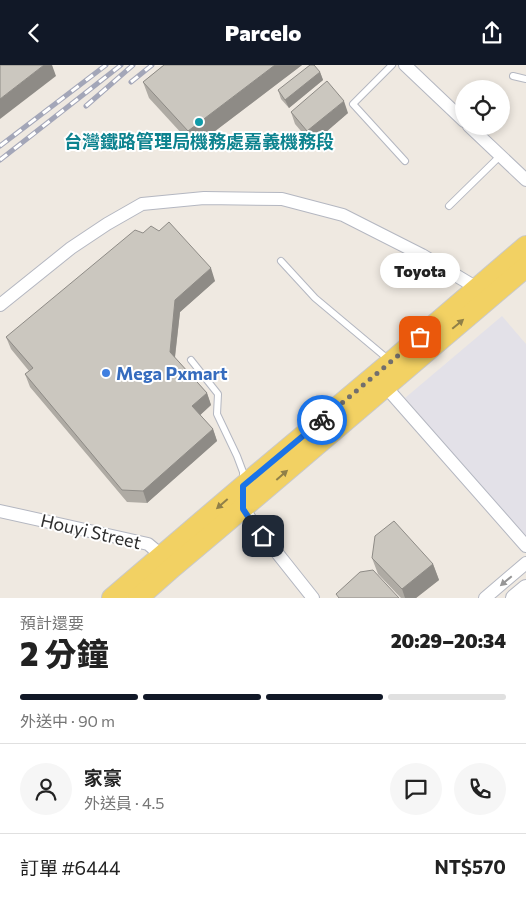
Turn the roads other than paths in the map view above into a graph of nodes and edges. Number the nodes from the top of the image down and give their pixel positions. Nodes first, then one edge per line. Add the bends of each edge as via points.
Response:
1 (392, 65) edge
2 (405, 65) edge
3 (513, 76) dead end
4 (526, 79) edge
5 (455, 112) edge
6 (478, 135) edge
7 (500, 156) junction
8 (405, 161) dead end
9 (526, 180) edge
10 (449, 206) dead end
11 (526, 246) edge
12 (281, 261) dead end
13 (526, 267) edge
14 (477, 288) junction
15 (0, 305) edge
16 (191, 360) dead end
17 (391, 362) junction
18 (385, 386) junction
19 (243, 486) junction
20 (243, 509) junction
21 (0, 511) edge
22 (526, 546) edge
23 (168, 561) junction
24 (526, 563) edge
25 (526, 588) edge
26 (112, 598) edge
27 (138, 598) edge
28 (313, 598) edge
29 (485, 598) edge
30 (514, 598) edge

1 - 8 lane via 353,104
2 - 5 street
3 - 4 lane
6 - 7 street
7 - 9 street
7 - 10 lane
11 - 14 main road
12 - 17 lane via 315,298
18 -> 13 main road
14 - 15 street via 422,255 343,215 282,199 204,198 142,204 71,248
14 - 17 main road
16 - 19 lane via 218,394 217,413 243,472
17 - 19 main road
20 -> 18 main road
18 - 22 street
19 - 20 street
19 -> 23 main road
20 - 23 main road
20 - 28 street
21 - 23 street, Houyi Street via 148,544
23 - 26 main road
23 - 27 main road
24 -> 29 street
25 - 30 street

